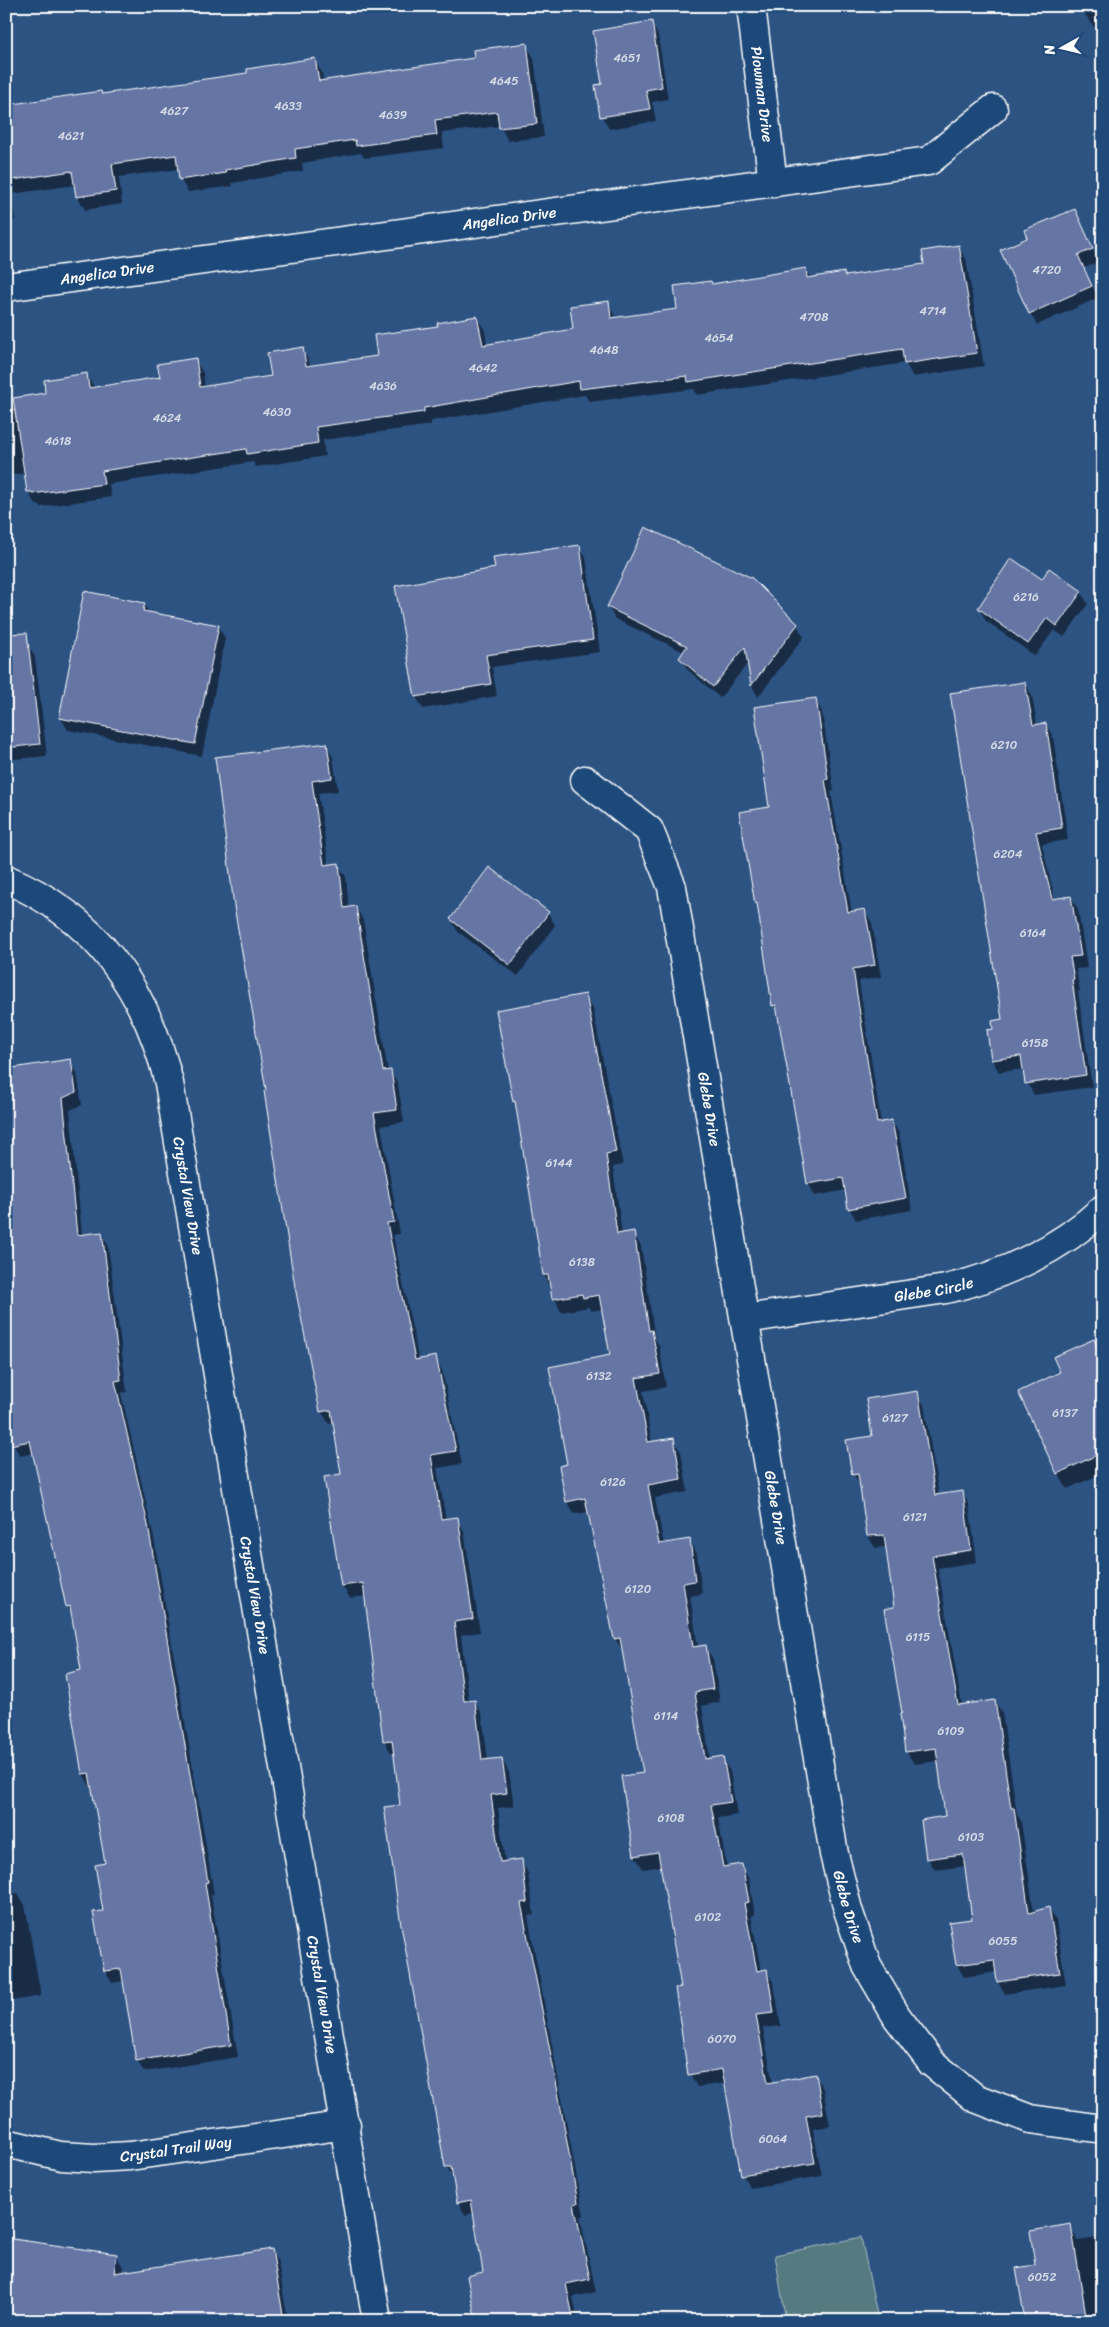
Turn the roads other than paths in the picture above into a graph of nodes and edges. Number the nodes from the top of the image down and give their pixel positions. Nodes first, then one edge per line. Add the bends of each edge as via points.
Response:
1 (751, 6) edge
2 (993, 109) dead end
3 (773, 183) junction
4 (6, 288) edge
5 (585, 780) dead end
6 (6, 879) edge
7 (1103, 1209) edge
8 (745, 1319) junction
9 (346, 2125) junction
10 (1103, 2129) edge
11 (6, 2143) edge
12 (378, 2321) edge

1 - 3 street, Plowman Drive
2 - 3 street, Angelica Drive via 929,161
3 - 4 street, Angelica Drive
5 - 8 street, Glebe Drive via 649,830 672,887
6 - 9 street, Crystal View Drive via 55,905 75,920 115,963 143,1007 162,1054
7 - 8 street, Glebe Circle via 1084,1227 1022,1263 973,1283
8 - 10 street, Glebe Drive via 834,1854 867,1966 897,2017 932,2063 975,2098 1030,2119
9 - 11 street, Crystal Trail Way via 130,2156 94,2158 60,2156
9 - 12 street, Crystal View Drive

